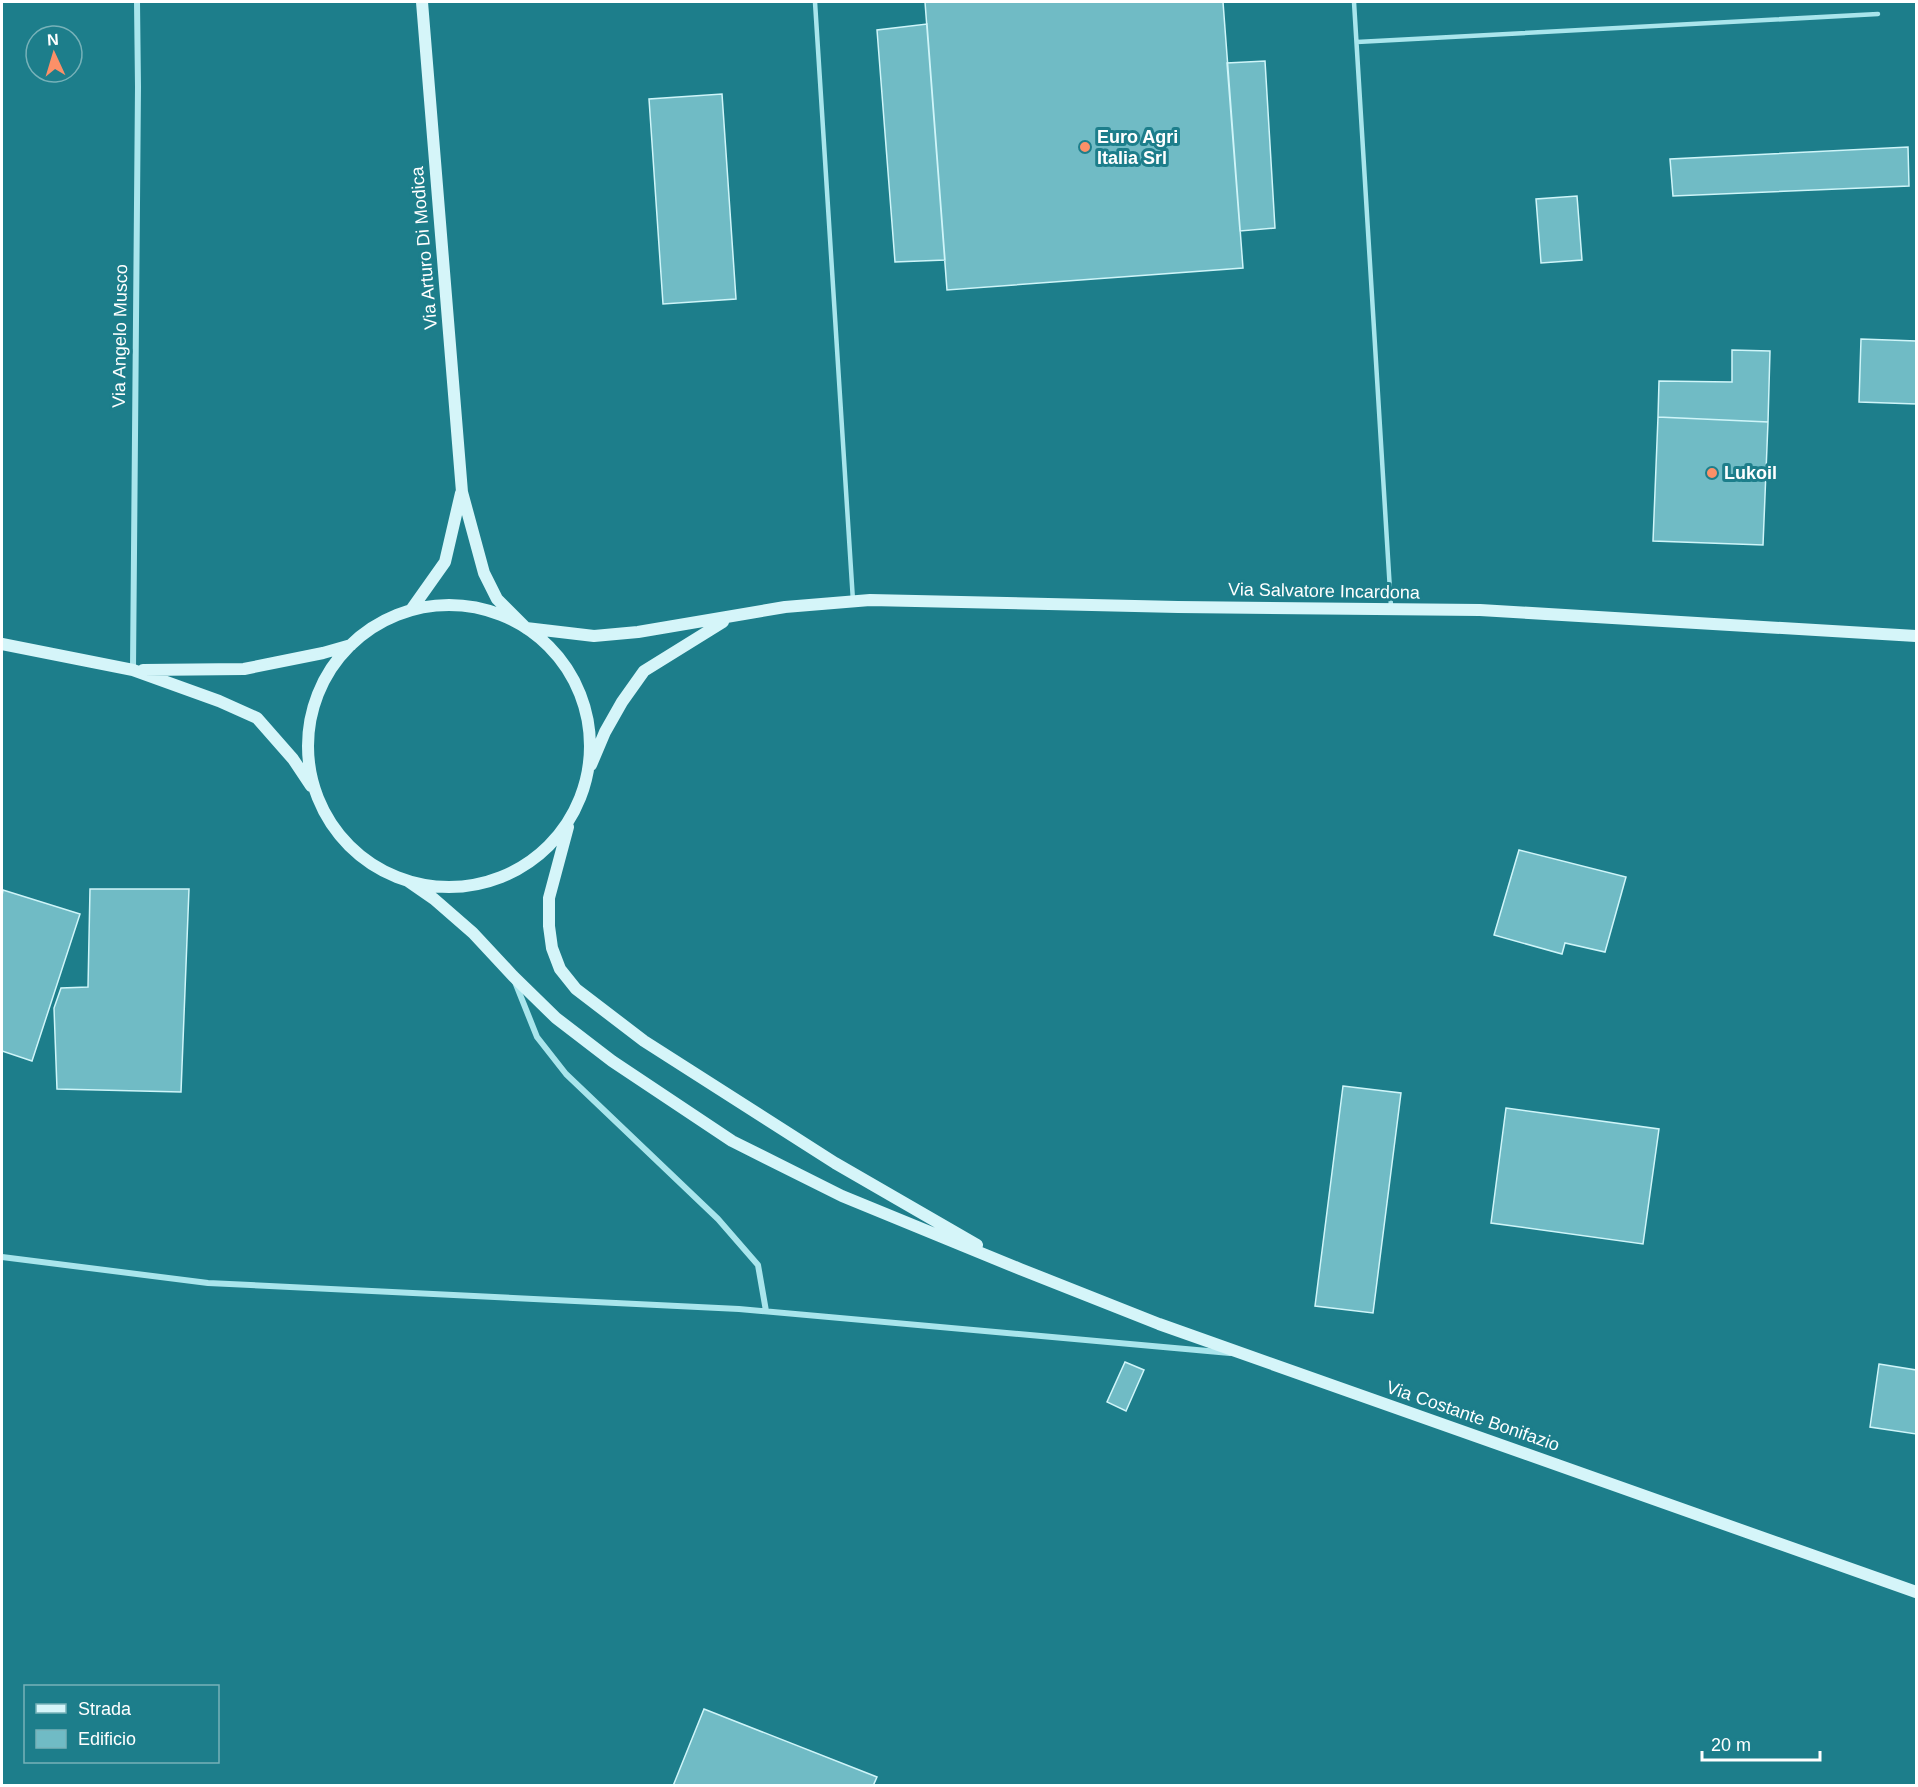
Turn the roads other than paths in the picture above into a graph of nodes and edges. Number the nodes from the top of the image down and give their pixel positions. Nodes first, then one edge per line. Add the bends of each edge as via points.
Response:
1 (137, 2) edge
2 (422, 2) edge
3 (815, 2) edge
4 (1354, 2) edge
5 (1878, 14) dead end
6 (1357, 42) junction
7 (462, 492) junction
8 (853, 601) junction
9 (411, 610) junction
10 (1391, 610) junction
11 (732, 617) junction
12 (526, 628) junction
13 (1917, 636) edge
14 (2, 644) edge
15 (351, 645) junction
16 (133, 670) junction
17 (587, 774) junction
18 (316, 795) junction
19 (572, 816) junction
20 (408, 881) junction
21 (513, 976) junction
22 (2, 1257) edge
23 (1020, 1269) junction
24 (766, 1311) junction
25 (1244, 1354) junction
26 (1917, 1592) edge

1 - 16 street, Via Angelo Musco
2 - 7 main road, Via Arturo Di Modica
3 - 8 lane
4 - 6 lane
5 - 6 lane
6 - 10 lane
7 - 9 main road via 445,562
7 - 12 main road via 484,573 497,598
8 - 10 main road, Via Salvatore Incardona
8 - 11 main road, Via Salvatore Incardona
9 - 12 main road via 434,606 482,609
9 - 15 main road via 379,624
10 - 13 main road, Via Salvatore Incardona via 1480,610
11 - 12 main road, Via Salvatore Incardona via 594,636
11 - 17 main road via 644,671 605,732
12 - 17 main road via 552,650 572,677 584,707 590,741
14 - 16 main road
15 - 16 main road via 244,669
15 - 18 main road via 330,669 308,730 309,763
16 - 18 main road via 257,718 294,759
17 - 19 main road
18 - 20 main road via 330,823 351,849 378,868
19 - 20 main road via 553,841 529,862 501,877 471,885 439,887
19 - 23 main road via 549,898 552,948 560,969 576,989 644,1041 825,1157
20 - 21 main road via 473,933
21 - 23 main road via 556,1018 612,1061 732,1141 842,1196
21 - 24 street via 537,1037 566,1074 718,1220 758,1265
22 - 24 street via 208,1283
23 - 25 main road, Via Costante Bonifazio
24 - 25 street
25 - 26 main road, Via Costante Bonifazio

